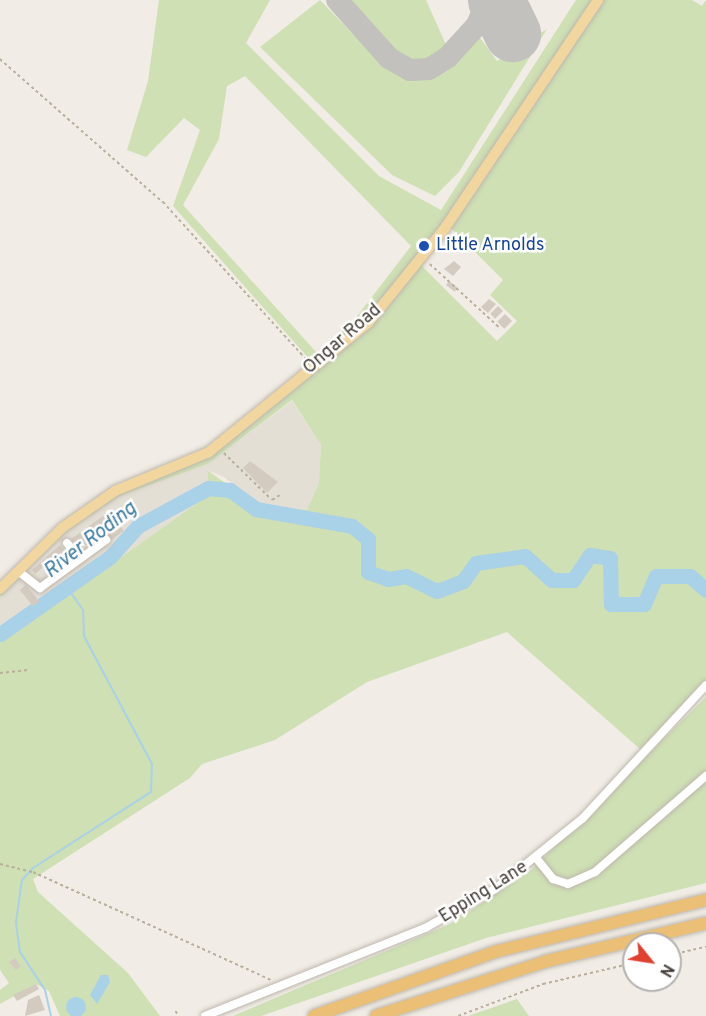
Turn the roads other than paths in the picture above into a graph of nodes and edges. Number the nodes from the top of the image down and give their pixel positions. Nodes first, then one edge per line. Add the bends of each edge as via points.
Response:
1 (598, 0) edge
2 (106, 540) dead end
3 (67, 543) dead end
4 (79, 558) junction
5 (18, 571) junction
6 (0, 589) edge
7 (706, 686) edge
8 (706, 776) edge
9 (537, 859) junction
10 (706, 900) edge
11 (706, 923) edge
12 (205, 1016) edge
13 (314, 1016) edge
14 (376, 1016) edge

1 - 5 main road, Ongar Road via 421,260 368,323 217,446 115,491 62,528
2 - 4 street
3 - 4 street
4 - 5 street via 40,588
5 - 6 main road, Ongar Road
7 - 9 street, Epping Lane via 601,800
8 - 9 street via 595,872 568,884 554,879
9 - 12 street, Epping Lane via 438,922
10 - 13 highway via 498,951
11 - 14 highway via 536,964

